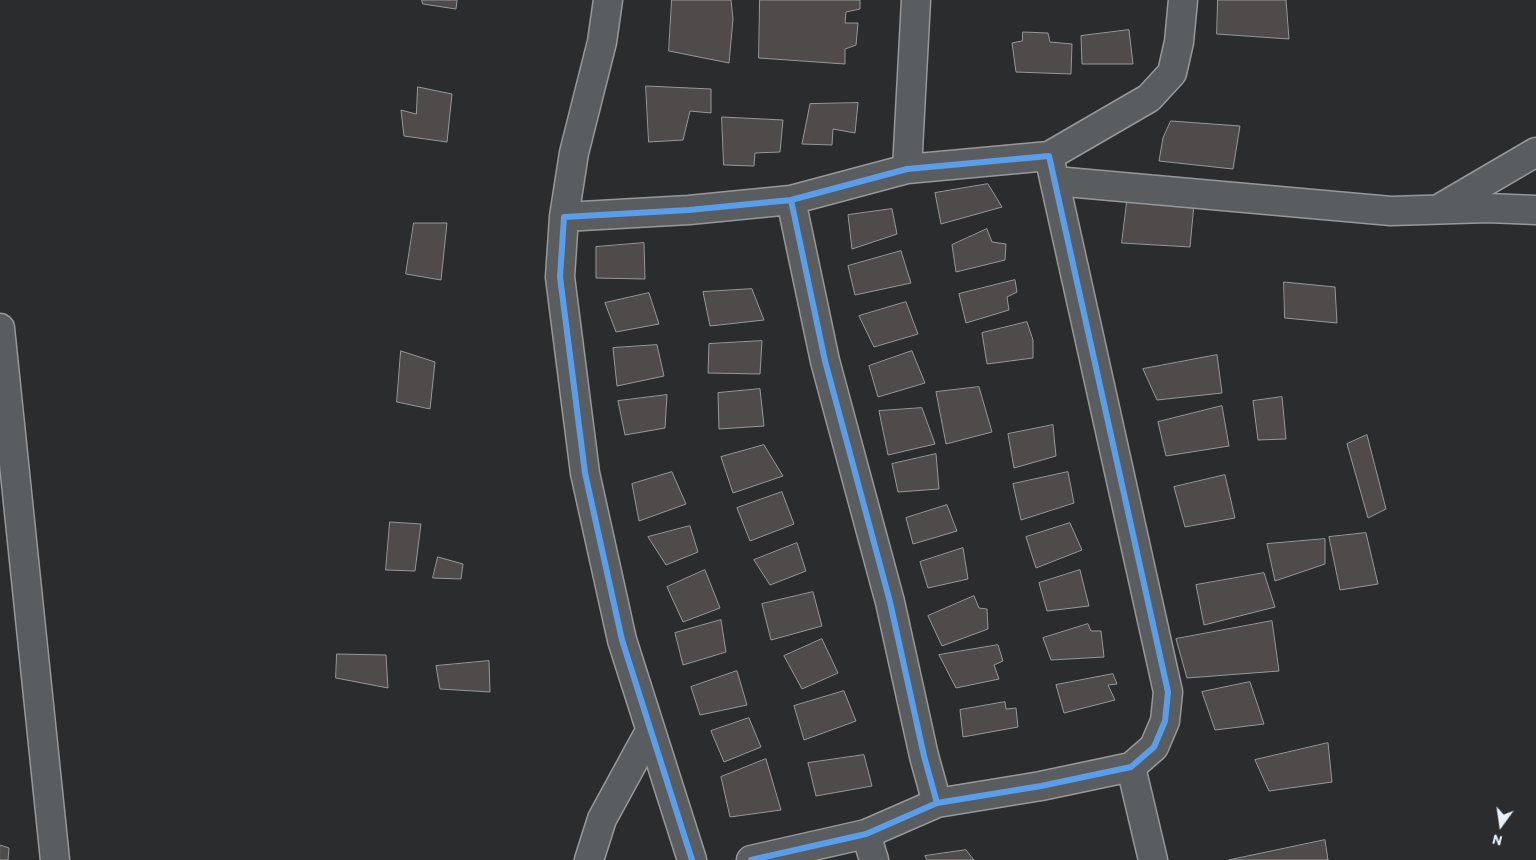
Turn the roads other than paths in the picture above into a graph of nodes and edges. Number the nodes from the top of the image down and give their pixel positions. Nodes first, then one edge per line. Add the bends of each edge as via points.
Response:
1 (608, 0) edge
2 (916, 0) edge
3 (1183, 0) edge
4 (1536, 152) edge
5 (907, 169) junction
6 (1052, 169) junction
7 (791, 200) junction
8 (1439, 209) junction
9 (1536, 210) edge
10 (564, 217) junction
11 (0, 328) edge
12 (650, 731) junction
13 (1131, 767) junction
14 (937, 803) junction
15 (866, 834) junction
16 (55, 860) edge
17 (589, 860) edge
18 (692, 860) edge
19 (751, 860) edge
20 (874, 860) edge
21 (1153, 860) edge

1 - 10 street via 602,42 574,153
2 - 5 street
3 - 6 street via 1172,73 1149,98
4 - 8 street
5 - 6 street
5 - 7 street
6 - 8 street via 1390,211
6 - 13 street via 1168,692 1165,721 1154,747
7 - 10 street
7 - 14 street via 825,361 890,602
8 - 9 street
10 - 12 street via 560,277 585,473 622,640
11 - 16 street
12 - 17 street via 602,819
12 - 18 street
13 - 14 street
13 - 21 street
14 - 15 street
15 - 19 street
15 - 20 street

